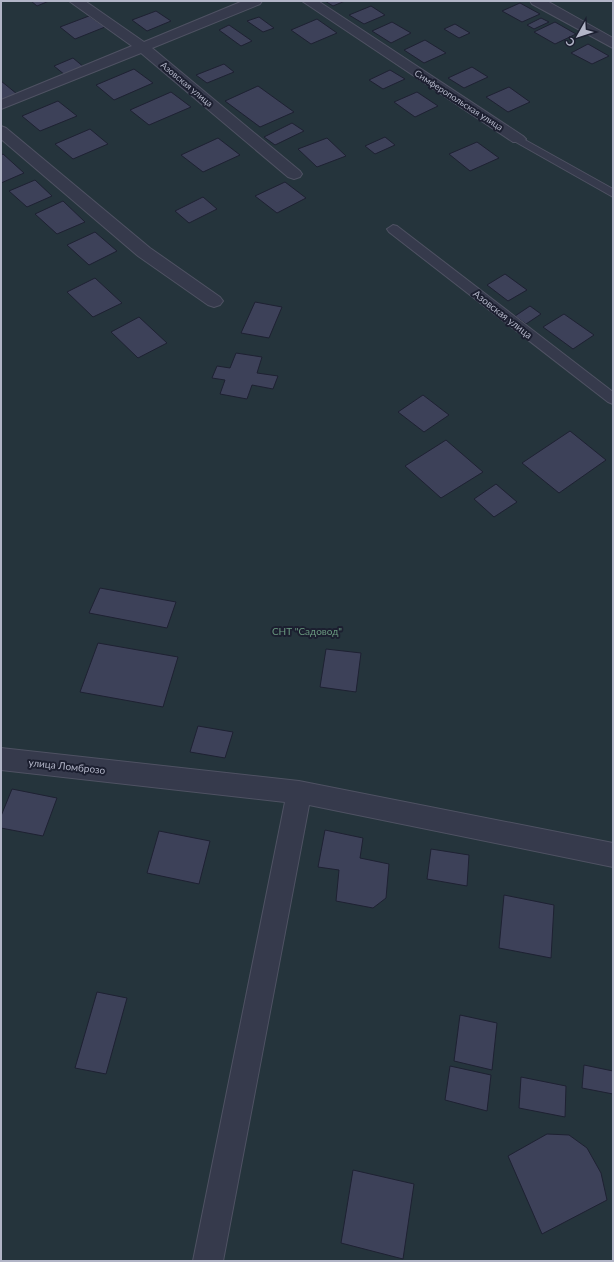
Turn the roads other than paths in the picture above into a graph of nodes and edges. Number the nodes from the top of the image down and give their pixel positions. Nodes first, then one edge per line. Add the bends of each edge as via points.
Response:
1 (76, 1) edge
2 (255, 1) edge
3 (309, 1) edge
4 (537, 1) edge
5 (613, 44) edge
6 (142, 46) junction
7 (1, 105) edge
8 (1, 131) edge
9 (518, 139) joint
10 (294, 174) dead end
11 (613, 194) edge
12 (393, 229) dead end
13 (214, 301) dead end
14 (613, 399) edge
15 (1, 759) edge
16 (299, 792) junction
17 (613, 855) edge
18 (208, 1261) edge

1 - 6 street, Азовская улица
2 - 6 street
3 - 9 street, Симферопольская улица
4 - 5 street
6 - 7 street
6 - 10 street, Азовская улица
8 - 13 street via 144,252
9 - 11 lane, Симферопольская улица
12 - 14 lane, Азовская улица
15 - 16 street, улица Ломброзо
16 - 17 street, улица Ломброзо
16 - 18 street

